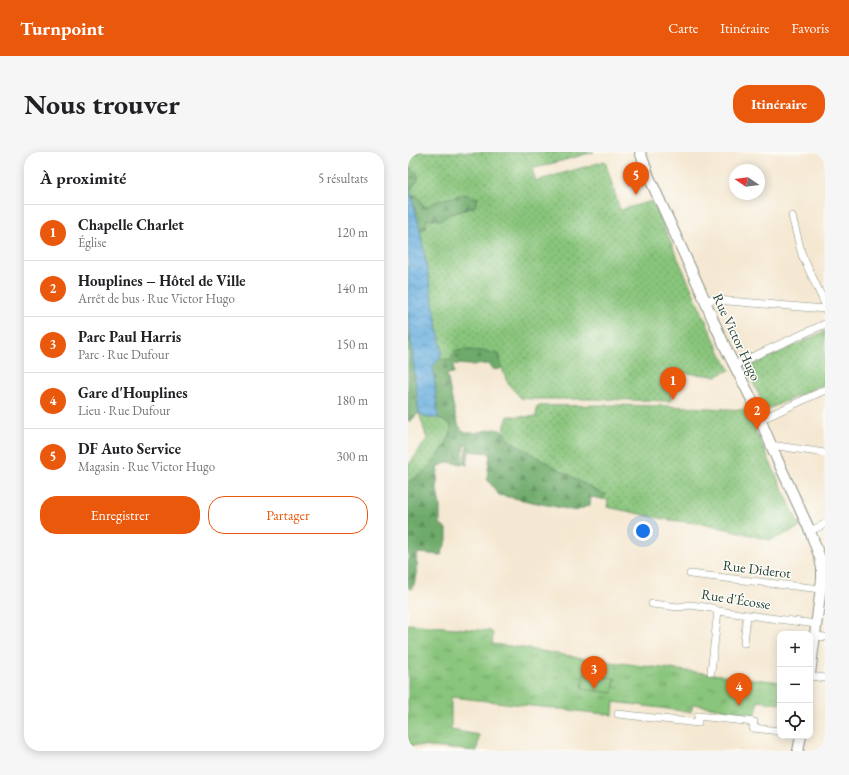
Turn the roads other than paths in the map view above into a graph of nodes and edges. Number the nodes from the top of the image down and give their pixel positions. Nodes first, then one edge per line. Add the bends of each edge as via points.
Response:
1 (640, 152) edge
2 (792, 216) dead end
3 (704, 299) junction
4 (825, 304) edge
5 (825, 309) edge
6 (825, 324) edge
7 (734, 365) junction
8 (825, 390) edge
9 (760, 420) junction
10 (771, 445) junction
11 (825, 453) edge
12 (825, 524) edge
13 (810, 532) junction
14 (822, 557) edge
15 (690, 574) dead end
16 (822, 594) edge
17 (652, 604) dead end
18 (718, 611) junction
19 (747, 615) junction
20 (816, 624) junction
21 (820, 637) edge
22 (744, 643) dead end
23 (812, 667) edge
24 (711, 672) dead end
25 (813, 676) edge
26 (825, 678) edge
27 (618, 714) dead end
28 (777, 731) edge
29 (800, 739) edge
30 (798, 751) edge

1 - 3 main road, Rue Victor Hugo
2 - 4 street via 802,255
3 - 5 street
3 - 7 main road, Rue Victor Hugo
6 - 7 street
7 - 9 main road, Rue Victor Hugo
8 - 9 street
9 - 10 main road, Rue Victor Hugo
10 - 11 street
10 - 13 main road, Rue Victor Hugo
12 - 13 street
13 - 14 main road, Rue Victor Hugo
14 - 16 main road, Rue Victor Hugo
15 - 16 street, Rue Diderot
16 - 20 main road, Rue Victor Hugo
17 - 18 street, Rue d'Écosse via 678,607 690,605
18 - 19 street, Rue d'Écosse
18 - 24 street
19 - 20 street, Rue d'Écosse
19 - 22 street
20 - 21 main road, Rue Victor Hugo
21 - 23 main road, Rue Victor Hugo
25 - 26 street
27 - 28 street via 698,723 698,716 754,722 753,728
29 - 30 main road

